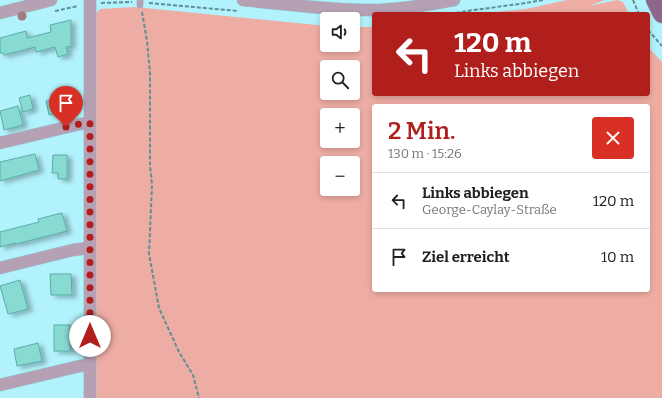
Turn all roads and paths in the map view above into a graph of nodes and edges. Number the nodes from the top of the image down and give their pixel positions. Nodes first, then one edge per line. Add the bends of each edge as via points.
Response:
1 (454, 0) edge
2 (543, 0) edge
3 (633, 0) edge
4 (655, 0) edge
5 (90, 2) edge
6 (140, 2) edge
7 (53, 6) edge
8 (243, 6) edge
9 (460, 12) edge
10 (638, 12) edge
11 (0, 13) edge
12 (662, 14) edge
13 (650, 32) edge
14 (662, 46) edge
15 (90, 123) junction
16 (0, 143) edge
17 (89, 248) junction
18 (0, 268) edge
19 (90, 366) junction
20 (0, 385) edge
21 (90, 398) edge
22 (199, 398) edge

1 - 8 street via 418,7 370,10
2 - 9 path
3 - 10 path
4 - 12 main road
5 - 6 path
5 - 7 path
5 - 15 street
6 - 8 path
6 - 22 path via 150,73 152,185 149,254 158,308 193,375
7 - 11 street
13 - 14 path
15 - 16 street
15 - 17 street
17 - 18 street
17 - 19 street
19 - 20 street via 80,366
19 - 21 street

